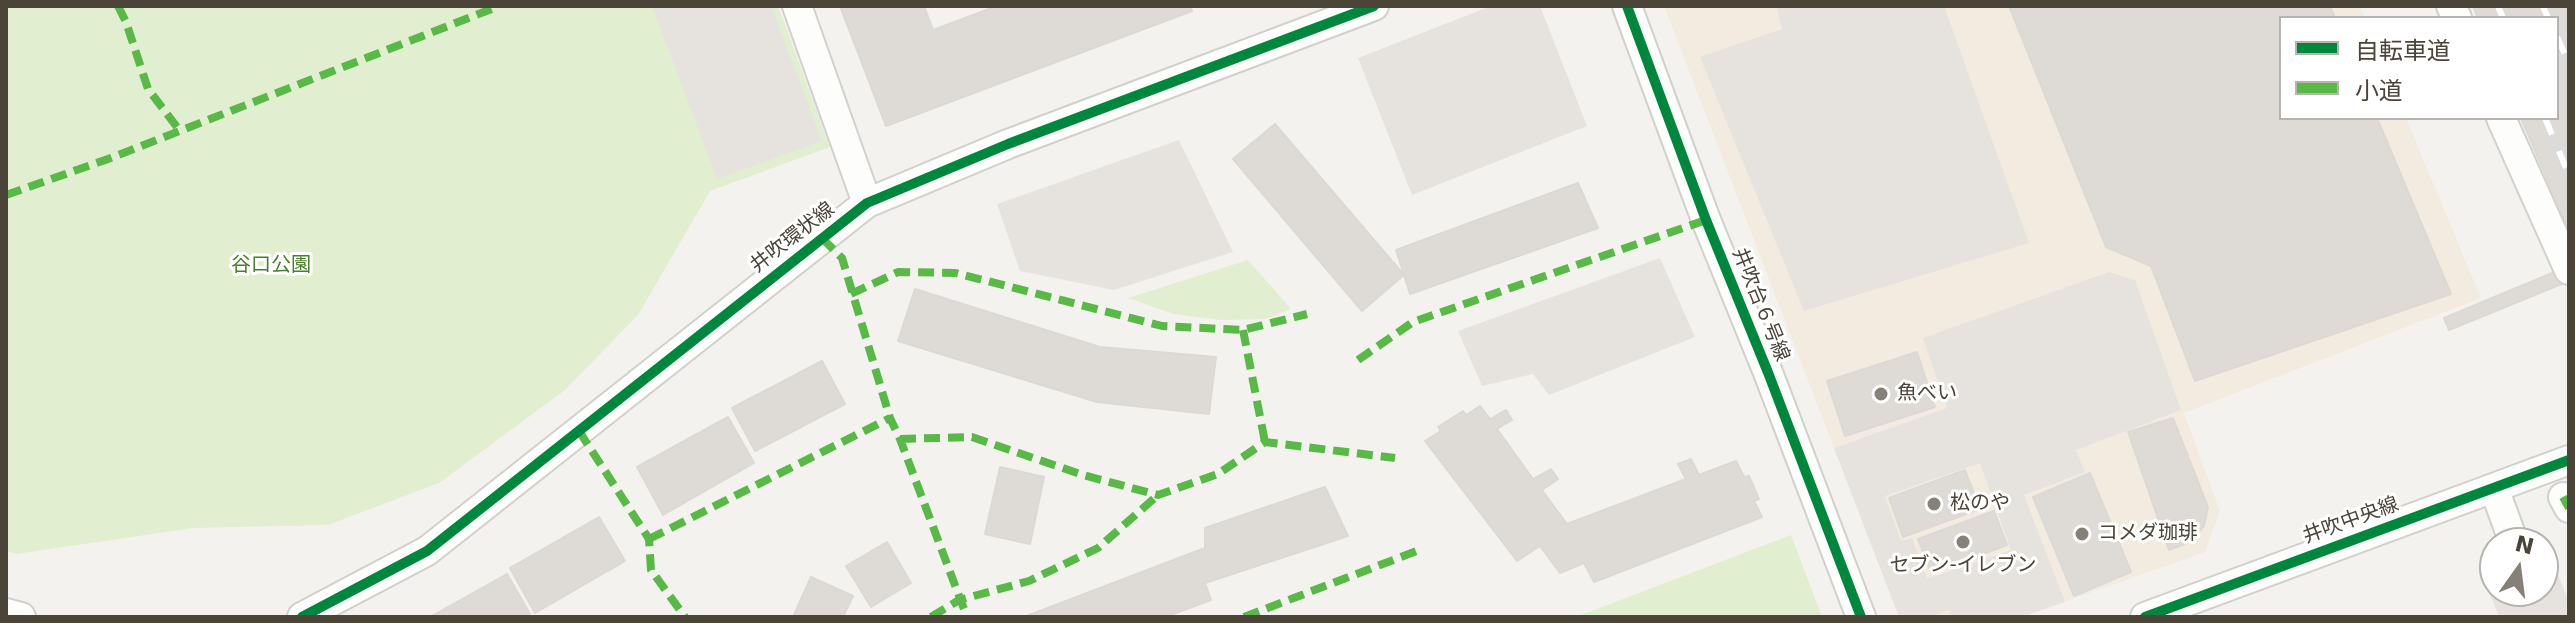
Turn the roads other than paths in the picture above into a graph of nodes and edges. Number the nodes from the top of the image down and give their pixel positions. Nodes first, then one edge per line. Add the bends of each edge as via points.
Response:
1 (797, 6) edge
2 (1374, 6) edge
3 (1627, 6) edge
4 (2502, 120) edge
5 (867, 203) junction
6 (2569, 270) edge
7 (2569, 460) edge
8 (2494, 488) junction
9 (2508, 527) edge
10 (6, 613) edge
11 (21, 617) edge
12 (302, 617) edge
13 (1861, 617) edge
14 (2145, 617) edge

1 - 5 street
2 - 5 street, 井吹環状線
3 - 13 street, 井吹台６号線
4 - 6 street
5 - 12 street, 井吹環状線 via 427,551
7 - 8 street, 井吹中央線
8 - 9 street
8 - 14 street, 井吹中央線
10 - 11 street

